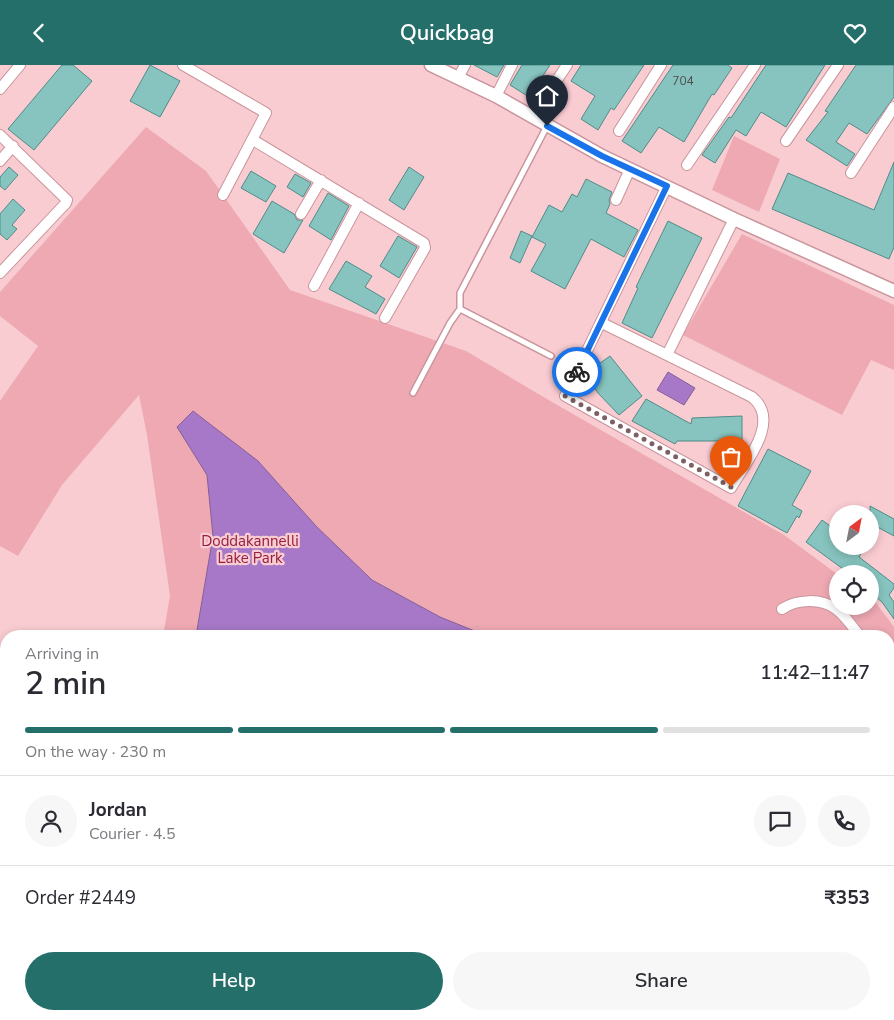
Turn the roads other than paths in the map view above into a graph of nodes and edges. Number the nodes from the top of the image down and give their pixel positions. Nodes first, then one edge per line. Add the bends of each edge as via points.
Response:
1 (20, 65) edge
2 (183, 65) edge
3 (465, 65) edge
4 (512, 65) edge
5 (567, 65) edge
6 (661, 65) edge
7 (755, 65) edge
8 (838, 65) edge
9 (436, 66) edge
10 (199, 69) edge
11 (458, 78) junction
12 (0, 89) edge
13 (496, 96) junction
14 (545, 98) dead end
15 (894, 107) edge
16 (547, 126) junction
17 (618, 131) dead end
18 (0, 135) edge
19 (253, 140) junction
20 (786, 141) dead end
21 (13, 147) junction
22 (0, 161) edge
23 (687, 165) dead end
24 (630, 169) junction
25 (850, 173) dead end
26 (321, 180) junction
27 (667, 186) junction
28 (223, 195) dead end
29 (616, 200) dead end
30 (359, 203) junction
31 (301, 214) dead end
32 (734, 219) junction
33 (0, 273) edge
34 (314, 286) dead end
35 (894, 291) edge
36 (460, 309) junction
37 (385, 318) dead end
38 (602, 323) junction
39 (552, 355) dead end
40 (667, 355) junction
41 (413, 393) dead end
42 (782, 609) dead end
43 (855, 630) edge

1 - 12 street
2 - 10 street
3 - 11 street
4 - 13 street
5 - 14 street
6 - 17 street
7 - 23 street
8 - 20 street
9 - 11 street
10 - 19 street via 265,111
11 - 13 street
13 - 16 street
15 - 25 street
16 - 24 street
16 - 36 lane via 460,293
18 - 21 street
19 - 26 street
19 - 28 street
21 - 22 street
21 - 33 street via 66,198 66,203
24 - 27 street
24 - 29 street
26 - 30 street
26 - 31 street
27 - 32 street
27 - 38 street
30 - 34 street
30 - 37 street via 424,243 425,248
32 - 35 street
32 - 40 street
36 - 39 lane
36 - 41 lane
38 - 40 street
38 - 40 street via 565,396 731,487 764,429 761,407 752,397
42 - 43 street via 798,601 827,604 837,609

